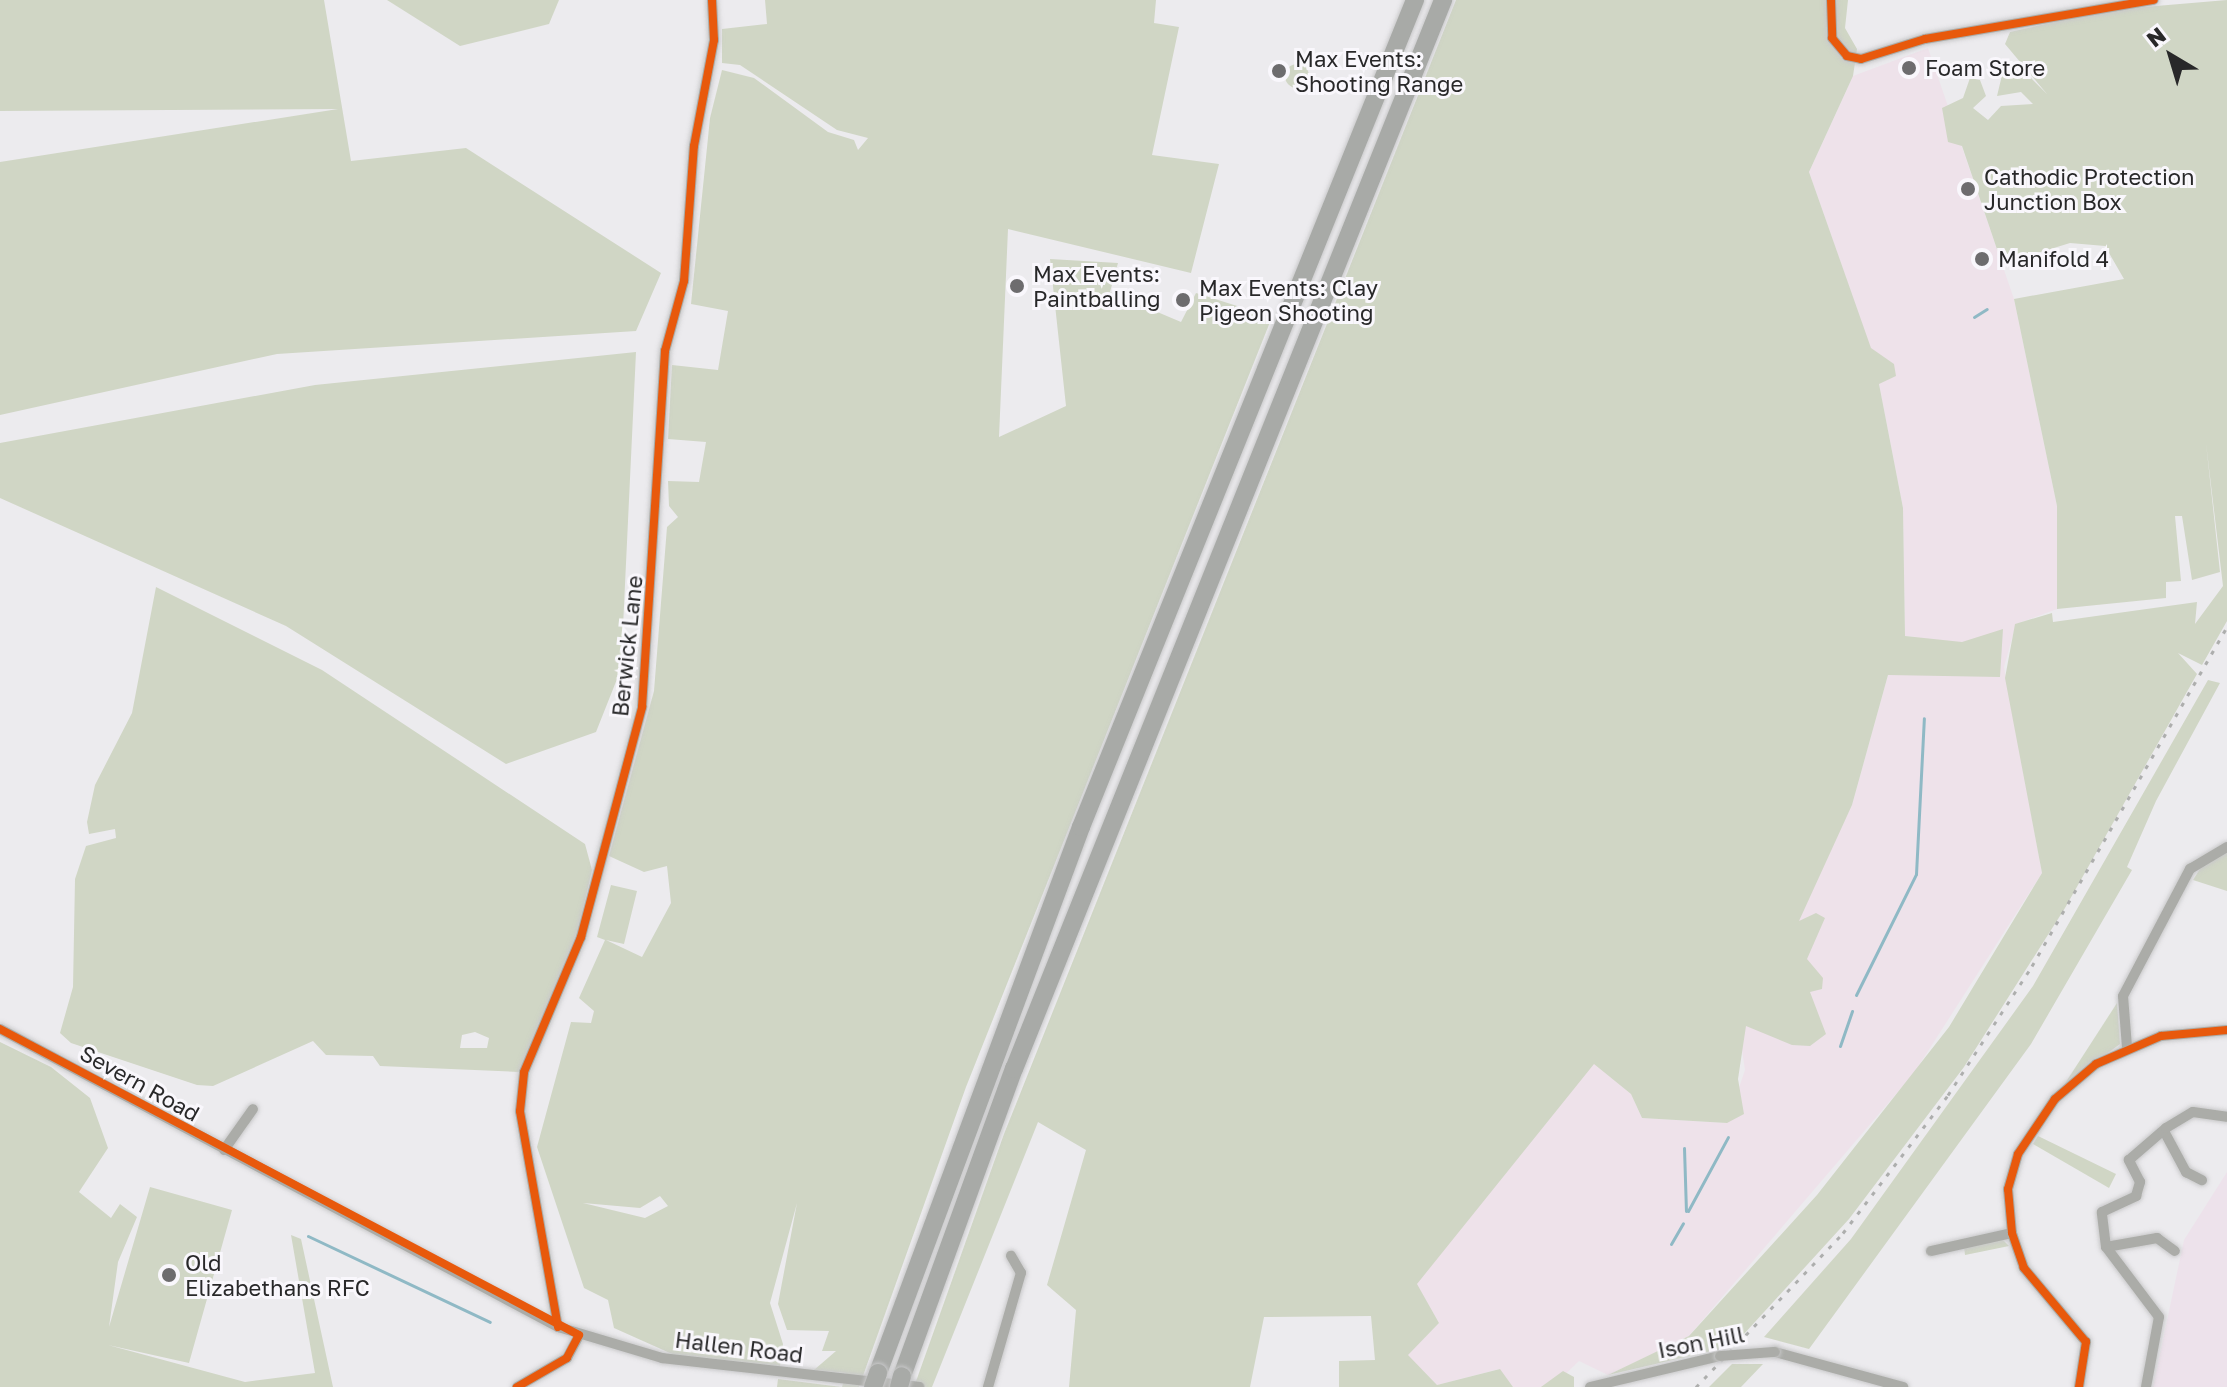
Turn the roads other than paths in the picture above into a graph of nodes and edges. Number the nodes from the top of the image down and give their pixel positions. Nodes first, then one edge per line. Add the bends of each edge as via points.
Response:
1 (712, 0) edge
2 (1415, 0) edge
3 (1443, 0) edge
4 (1831, 0) edge
5 (2154, 0) edge
6 (2111, 3) edge
7 (2227, 847) edge
8 (0, 1029) edge
9 (2227, 1030) edge
10 (2127, 1047) junction
11 (253, 1109) dead end
12 (2227, 1117) edge
13 (2164, 1131) junction
14 (224, 1150) junction
15 (2202, 1180) dead end
16 (2012, 1233) junction
17 (2106, 1247) junction
18 (1931, 1251) dead end
19 (2175, 1251) dead end
20 (1011, 1256) dead end
21 (558, 1327) junction
22 (579, 1335) junction
23 (876, 1380) edge
24 (900, 1382) edge
25 (517, 1387) edge
26 (919, 1387) edge
27 (988, 1387) edge
28 (1590, 1387) edge
29 (1903, 1387) edge
30 (2079, 1387) edge
31 (2146, 1387) edge

1 - 21 street, Berwick Lane via 714,40 694,146 684,281 665,351 642,707 581,937 524,1072 520,1111
2 - 23 highway via 1081,827
3 - 24 highway via 1014,1069
4 - 6 street via 1832,38 1847,56 1861,59 1925,39
5 - 6 street
7 - 10 street via 2190,869 2123,996
8 - 14 street, Severn Road
9 - 10 street
10 - 16 street via 2075,1080 2031,1131 2008,1189
11 - 14 street
12 - 13 street via 2193,1112
13 - 15 street via 2186,1172
13 - 17 street via 2129,1160 2140,1182 2136,1196 2102,1212
14 - 21 street, Severn Road
16 - 18 street
16 - 30 street via 2024,1268 2086,1342
17 - 19 street via 2157,1238
17 - 31 street via 2159,1317
20 - 27 street via 1021,1273
21 - 22 street, Hallen Road
22 - 25 street via 567,1358
22 - 26 street, Hallen Road via 662,1358
28 - 29 street, Ison Hill, bridge via 1720,1356 1775,1352 1866,1371

